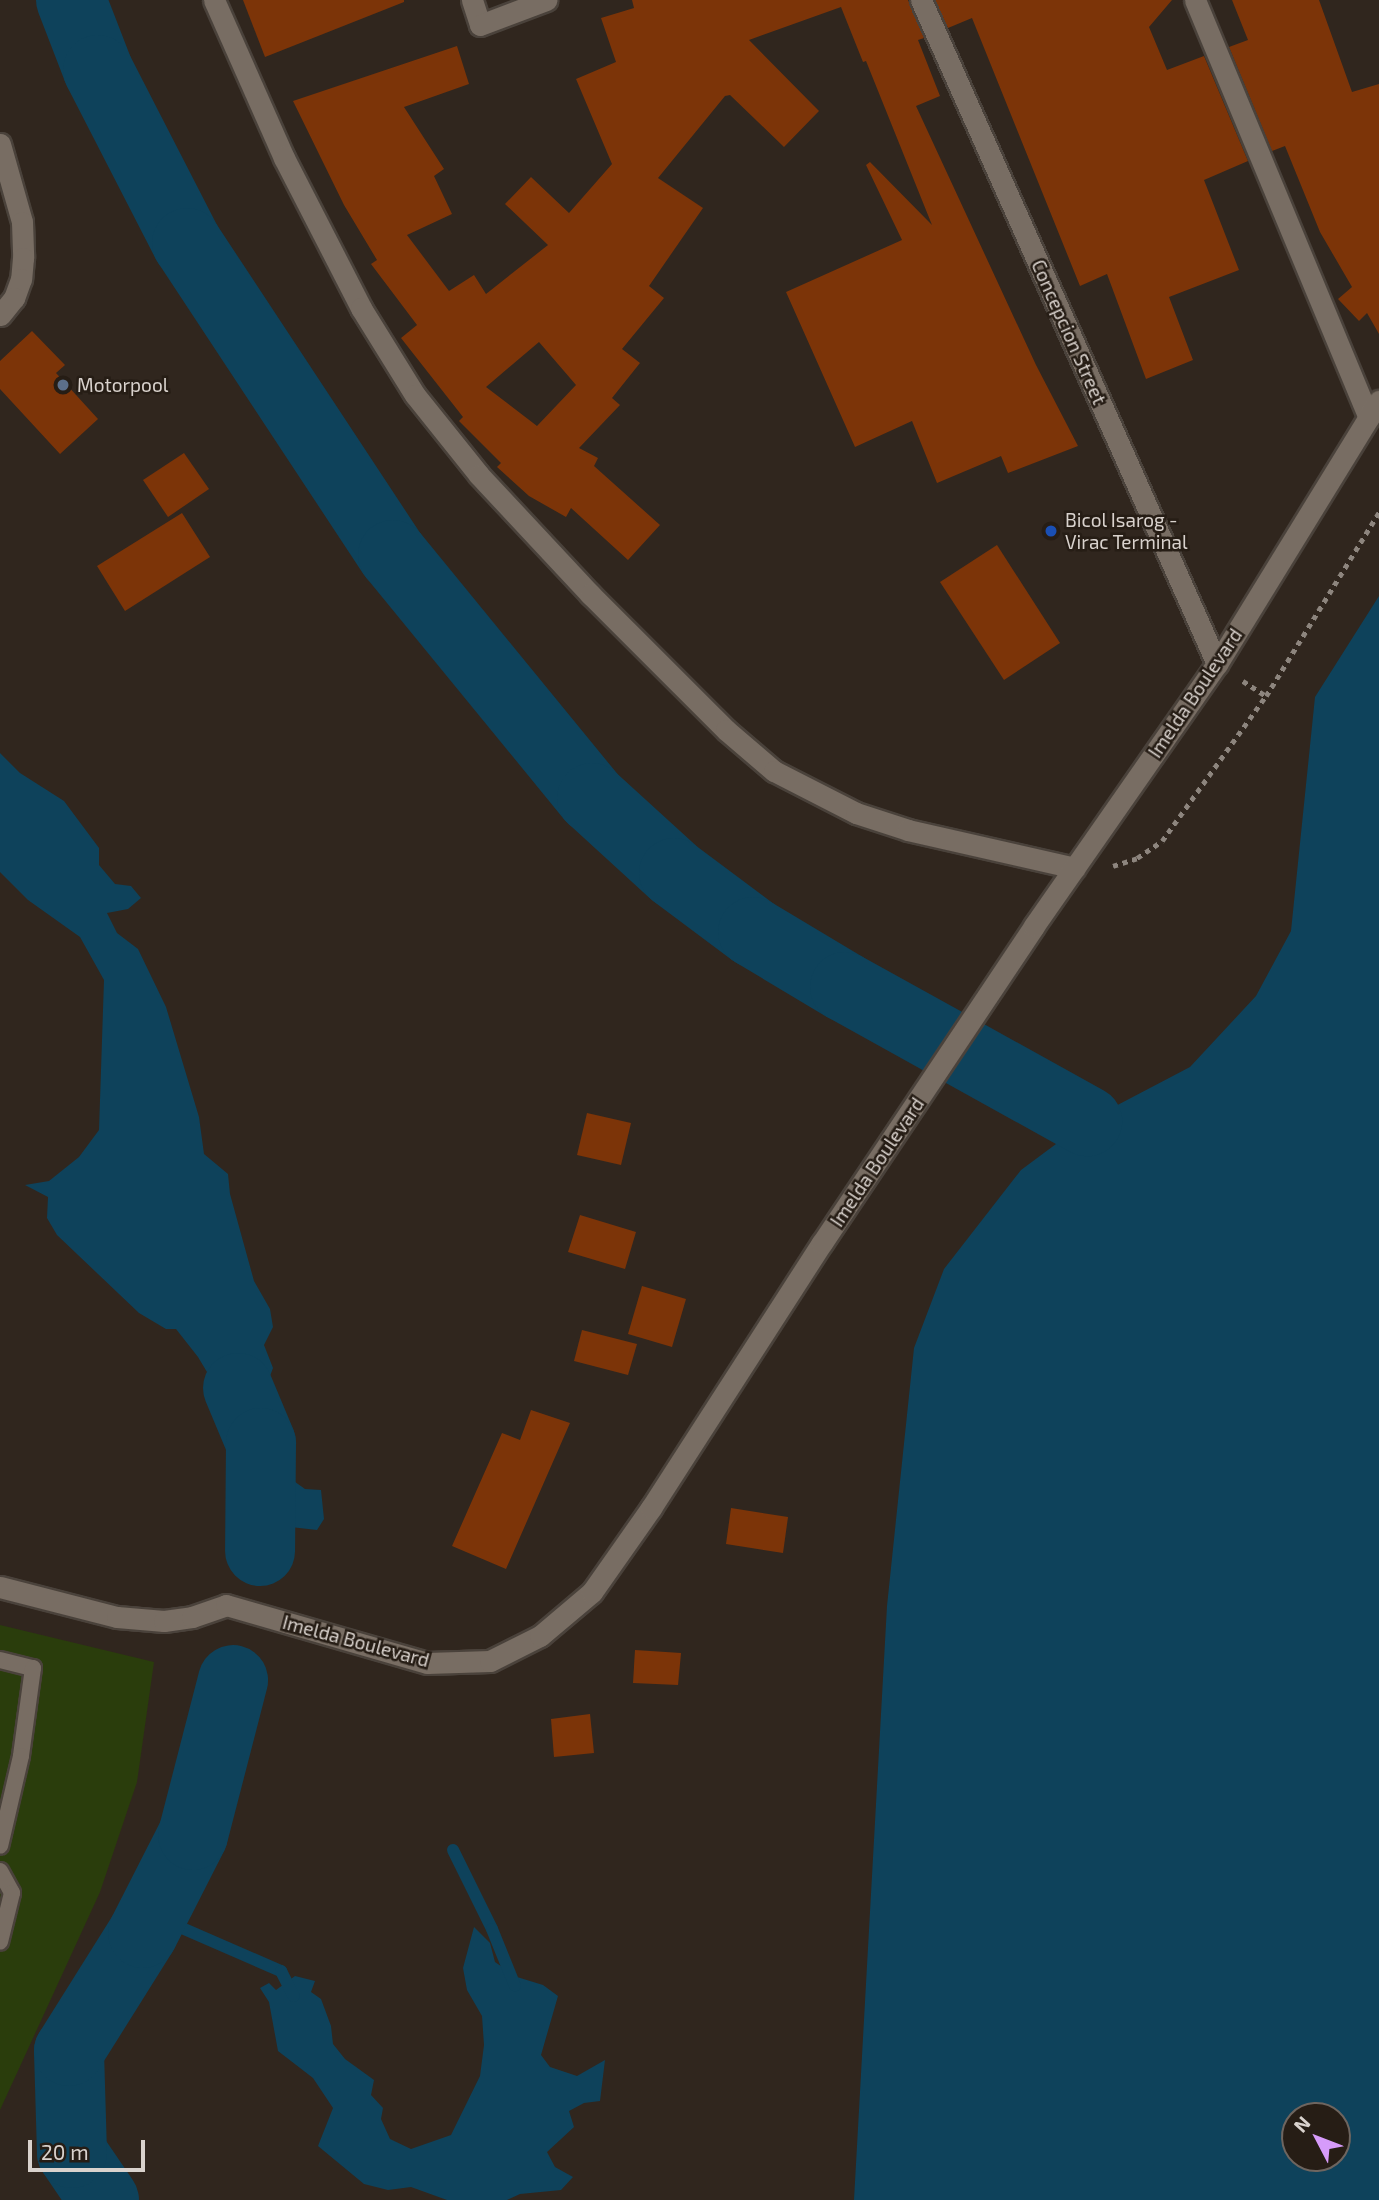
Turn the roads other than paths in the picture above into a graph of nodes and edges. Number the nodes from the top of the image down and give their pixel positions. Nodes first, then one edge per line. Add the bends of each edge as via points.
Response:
1 (214, 0) edge
2 (471, 0) edge
3 (547, 0) edge
4 (921, 0) edge
5 (1195, 0) edge
6 (0, 144) edge
7 (0, 315) edge
8 (1374, 409) edge
9 (1217, 664) junction
10 (1075, 869) junction
11 (0, 1587) edge
12 (0, 1660) edge
13 (0, 1846) edge
14 (0, 1871) edge
15 (0, 1942) edge

1 - 10 street via 284,158 361,308 415,395 479,475 590,594 726,730 785,777 856,813 908,830
2 - 3 street via 480,25
4 - 9 street, Concepcion Street
5 - 8 street
6 - 7 street via 22,222 23,258 14,298
8 - 9 street, Imelda Boulevard
9 - 10 street, Imelda Boulevard
10 - 11 street, Imelda Boulevard via 822,1243 651,1508 592,1592 540,1636 490,1661 427,1663 226,1605 164,1622 117,1617
12 - 13 lane via 33,1668 21,1756
14 - 15 lane via 12,1892

